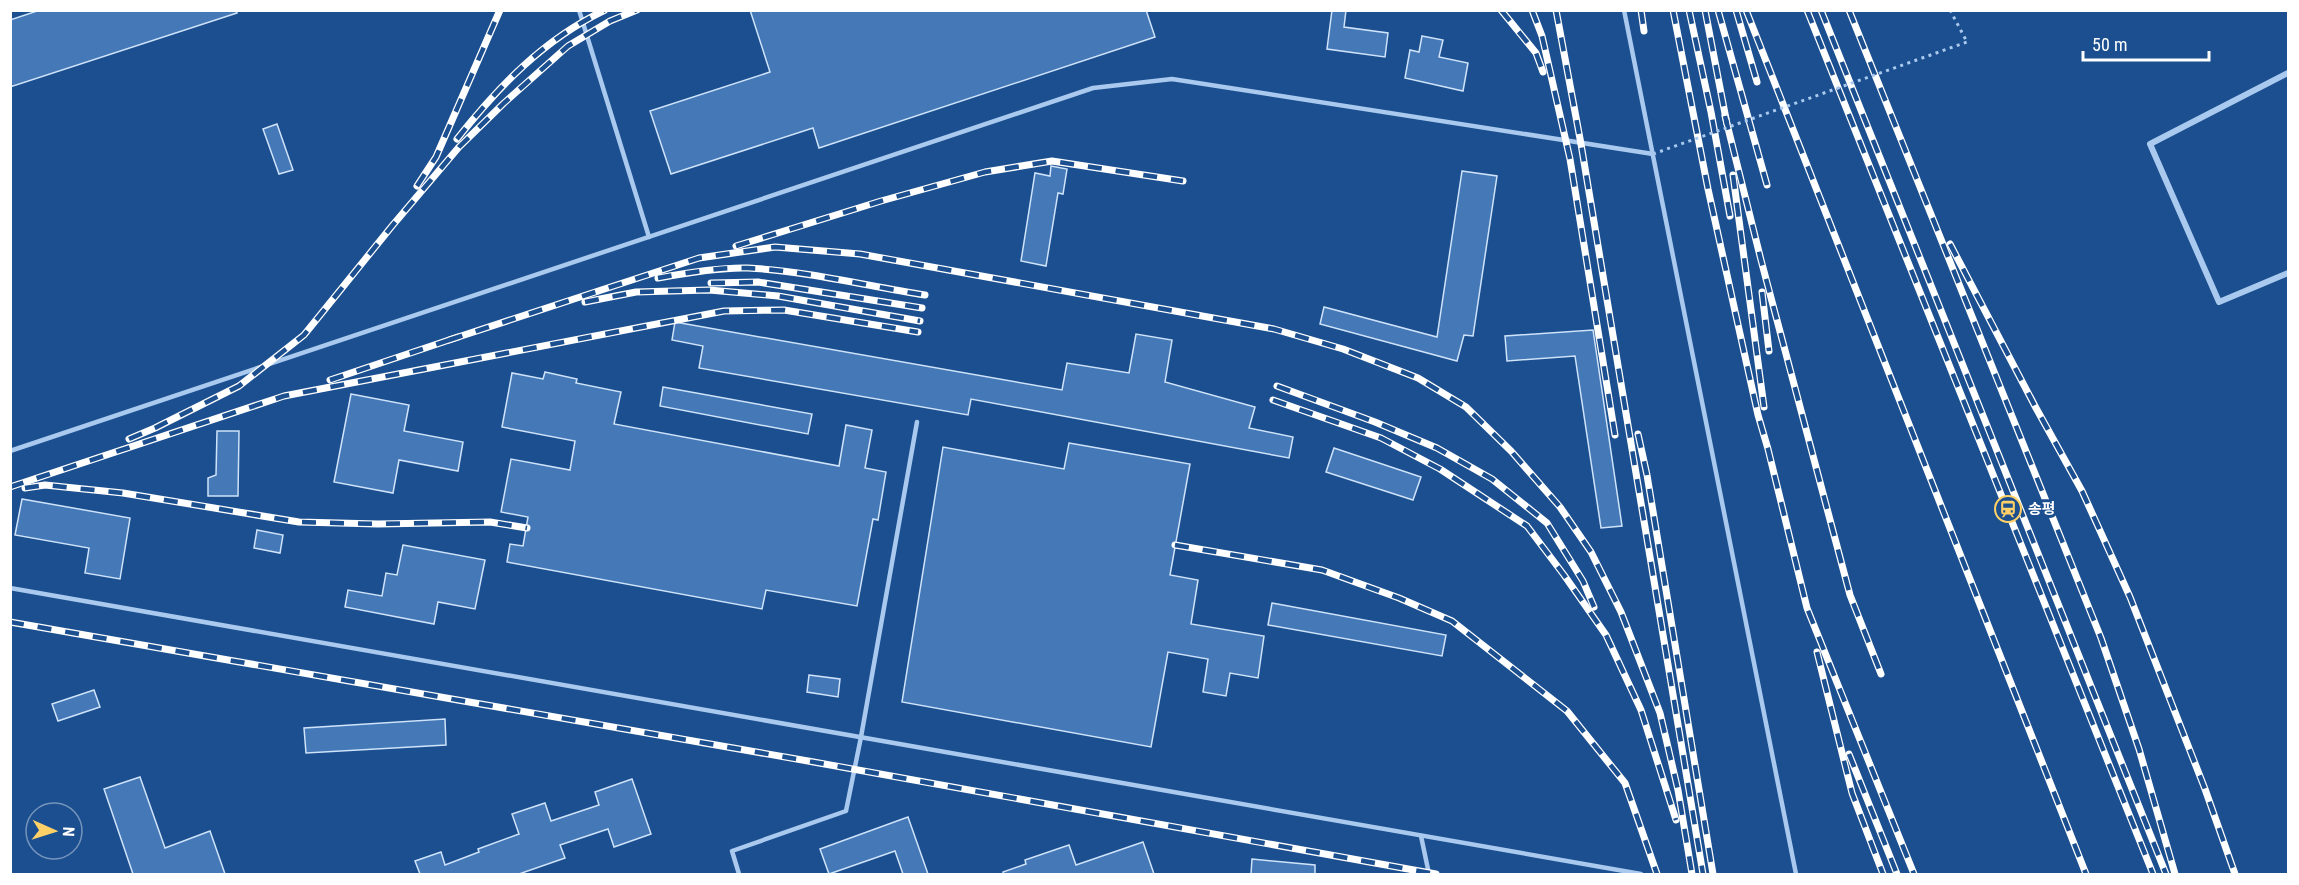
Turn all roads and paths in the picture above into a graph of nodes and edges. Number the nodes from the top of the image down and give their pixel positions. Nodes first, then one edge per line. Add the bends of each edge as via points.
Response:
1 (579, 10) edge
2 (1624, 10) edge
3 (1950, 10) edge
4 (2289, 73) edge
5 (1653, 154) junction
6 (649, 237) junction
7 (2289, 273) edge
8 (917, 422) dead end
9 (10, 451) edge
10 (10, 588) edge
11 (861, 738) junction
12 (1421, 836) junction
13 (739, 874) edge
14 (1429, 874) edge
15 (1641, 874) edge
16 (1796, 874) edge

1 - 6 lane
2 - 5 lane
3 - 5 path, bridge via 1967,42
4 - 7 street via 2150,144 2219,302
5 - 6 lane via 1172,79 1093,88
5 - 16 lane
6 - 9 lane
8 - 11 lane
10 - 11 lane
11 - 12 lane
11 - 13 lane via 846,811 732,851
12 - 14 lane
12 - 15 lane

